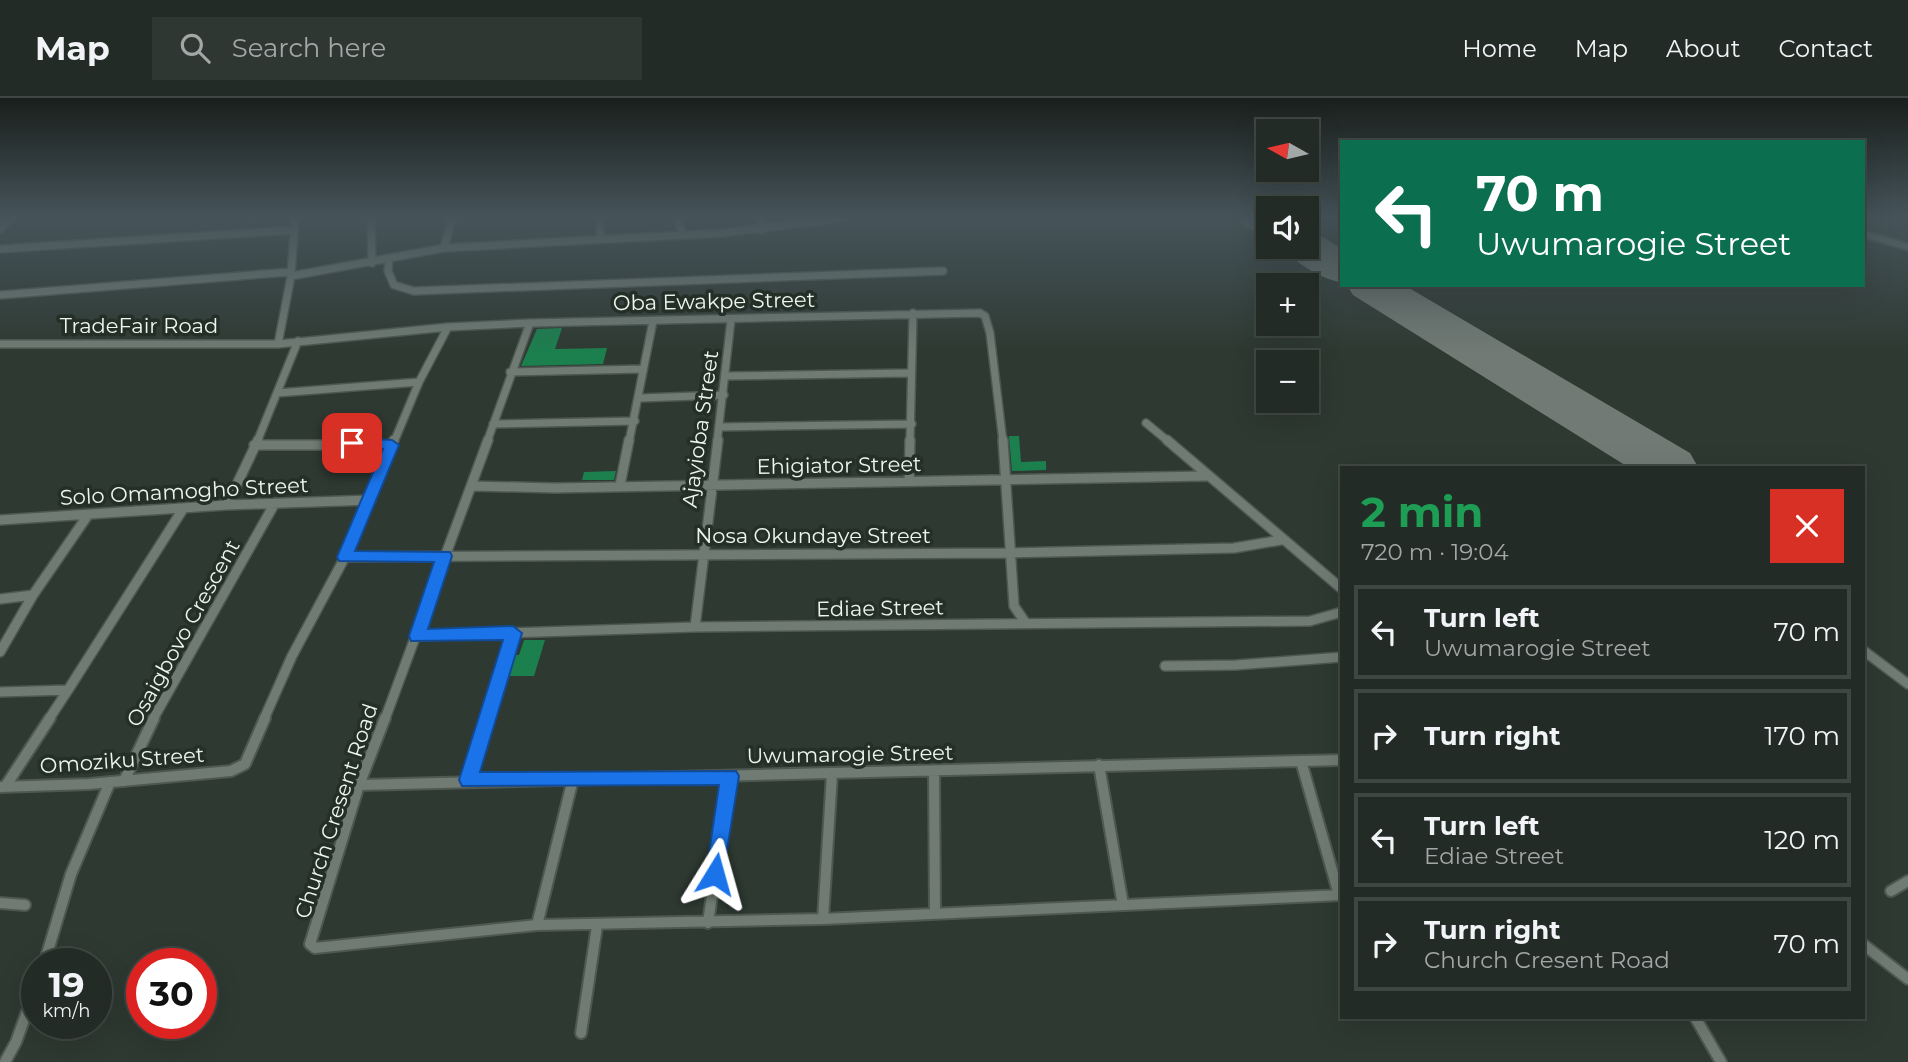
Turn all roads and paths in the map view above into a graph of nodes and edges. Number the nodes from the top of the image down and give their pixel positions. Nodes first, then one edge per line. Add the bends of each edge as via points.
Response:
1 (292, 263) edge
2 (372, 263) edge
3 (388, 263) edge
4 (943, 271) dead end
5 (291, 274) junction
6 (0, 295) edge
7 (913, 313) junction
8 (731, 320) junction
9 (653, 321) junction
10 (530, 323) junction
11 (448, 327) junction
12 (298, 341) junction
13 (0, 344) edge
14 (278, 344) junction
15 (643, 369) junction
16 (510, 372) junction
17 (908, 373) junction
18 (727, 376) junction
19 (419, 382) junction
20 (277, 393) junction
21 (724, 395) junction
22 (640, 398) junction
23 (635, 421) junction
24 (1146, 423) dead end
25 (493, 424) junction
26 (912, 424) junction
27 (719, 427) junction
28 (254, 445) junction
29 (392, 445) junction
30 (1207, 477) junction
31 (1008, 480) junction
32 (909, 481) junction
33 (620, 485) junction
34 (712, 485) junction
35 (472, 486) junction
36 (371, 500) junction
37 (275, 503) junction
38 (227, 505) junction
39 (183, 509) junction
40 (88, 515) junction
41 (0, 520) edge
42 (1282, 540) junction
43 (700, 552) junction
44 (1010, 553) junction
45 (444, 556) junction
46 (345, 557) junction
47 (1340, 587) edge
48 (33, 595) junction
49 (0, 598) edge
50 (1340, 613) edge
51 (1025, 622) junction
52 (695, 627) junction
53 (513, 633) junction
54 (417, 636) junction
55 (0, 652) edge
56 (1865, 652) edge
57 (1340, 657) edge
58 (1165, 666) dead end
59 (1908, 684) edge
60 (68, 691) junction
61 (0, 692) edge
62 (1340, 760) edge
63 (1301, 761) junction
64 (1099, 765) junction
65 (934, 772) junction
66 (832, 774) junction
67 (730, 776) junction
68 (573, 779) junction
69 (124, 780) junction
70 (469, 780) junction
71 (110, 782) junction
72 (359, 785) junction
73 (3, 787) edge
74 (1908, 881) edge
75 (1891, 891) dead end
76 (1340, 892) edge
77 (1340, 895) edge
78 (0, 903) edge
79 (25, 905) dead end
80 (1123, 905) junction
81 (935, 914) junction
82 (823, 919) junction
83 (708, 923) junction
84 (537, 925) junction
85 (597, 926) junction
86 (1865, 946) edge
87 (49, 948) edge
88 (1908, 979) edge
89 (1696, 1019) edge
90 (21, 1023) edge
91 (581, 1033) dead end
92 (5, 1062) edge
93 (1721, 1062) edge

1 - 5 street
2 - 5 street
3 - 4 street via 394,285 414,291
5 - 6 street
5 - 14 street
7 - 8 street, Oba Ewakpe Street
7 - 17 street
7 - 31 street, Oba Ewakpe Street via 972,311 985,316
8 - 9 street, Oba Ewakpe Street
8 - 18 street, Ajayioba Street
9 - 10 street, Oba Ewakpe Street
9 - 15 street
10 - 11 street, Oba Ewakpe Street
10 - 16 street, Church Cresent Road
11 - 12 street, Oba Ewakpe Street
11 - 19 street
12 - 14 street, Oba Ewakpe Street
12 - 20 street
13 - 14 street, TradeFair Road
15 - 16 street
15 - 22 street
16 - 25 street, Church Cresent Road
17 - 18 street
17 - 26 street
18 - 21 street, Ajayioba Street
19 - 20 street
19 - 29 street
20 - 28 street
21 - 22 street
21 - 27 street, Ajayioba Street
22 - 23 street
23 - 25 street
23 - 33 street
24 - 30 street
25 - 35 street, Church Cresent Road
26 - 27 street
26 - 32 street
27 - 34 street, Ajayioba Street
28 - 29 street
28 - 38 street
29 - 36 street
30 - 31 street, Ehigiator Street
30 - 42 street
31 - 32 street, Ehigiator Street
31 - 44 street
32 - 34 street, Ehigiator Street
33 - 34 street, Ehigiator Street
33 - 35 street, Ehigiator Street
34 - 43 street, Ajayioba Street
35 - 45 street, Church Cresent Road
36 - 37 street, Solo Omamogho Street
36 - 46 street
37 - 38 street, Solo Omamogho Street
37 - 69 street, Osaigbovo Crescent via 151,723
38 - 39 street, Solo Omamogho Street
39 - 40 street, Solo Omamogho Street
39 - 60 street
40 - 41 street, Solo Omamogho Street
40 - 48 street
42 - 44 street, Nosa Okundaye Street via 1234,548
42 - 47 street
43 - 44 street, Nosa Okundaye Street
43 - 45 street, Nosa Okundaye Street
43 - 52 street, Ajayioba Street
44 - 51 street via 1014,606
45 - 46 street, Nosa Okundaye Street
45 - 54 street, Church Cresent Road
46 - 69 street, Omoziku Street via 292,656 245,764 231,771
48 - 49 street
48 - 55 street
50 - 51 street, Ediae Street via 1310,621
51 - 52 street, Ediae Street
52 - 53 street, Ediae Street
53 - 54 street, Ediae Street
53 - 70 street
54 - 72 street, Church Cresent Road
56 - 59 street
57 - 58 street
60 - 61 street
60 - 73 street
62 - 63 street, Uwumarogie Street
63 - 64 street, Uwumarogie Street
63 - 76 street
64 - 65 street, Uwumarogie Street
64 - 80 street
65 - 66 street, Uwumarogie Street
65 - 81 street
66 - 67 street, Uwumarogie Street
66 - 82 street
67 - 68 street, Uwumarogie Street
67 - 83 street
68 - 70 street, Uwumarogie Street
68 - 84 street
69 - 71 street, Omoziku Street
70 - 72 street, Uwumarogie Street
71 - 73 street, Omoziku Street
71 - 87 street via 71,874
72 - 84 street, Church Cresent Road via 310,944 321,948
74 - 75 street
77 - 80 street
78 - 79 street
80 - 81 street
81 - 82 street
82 - 83 street
83 - 85 street
84 - 85 street
85 - 91 street
86 - 88 street
89 - 93 street
90 - 92 street

